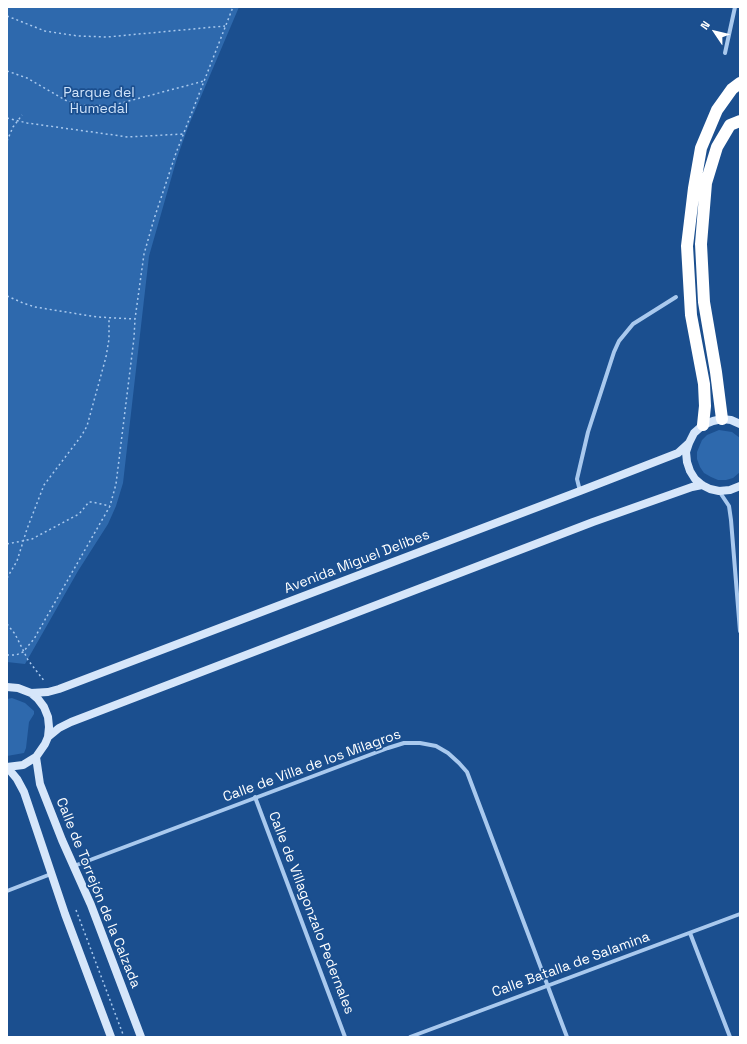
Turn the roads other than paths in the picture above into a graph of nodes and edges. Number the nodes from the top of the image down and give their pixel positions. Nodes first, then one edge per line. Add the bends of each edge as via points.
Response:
1 (735, 7) edge
2 (725, 53) dead end
3 (740, 83) edge
4 (740, 121) edge
5 (676, 297) dead end
6 (722, 419) junction
7 (740, 424) edge
8 (703, 425) junction
9 (689, 443) junction
10 (702, 485) junction
11 (740, 486) edge
12 (580, 491) junction
13 (719, 491) junction
14 (740, 631) edge
15 (7, 687) edge
16 (30, 693) junction
17 (48, 737) junction
18 (36, 757) junction
19 (7, 767) edge
20 (255, 797) junction
21 (74, 866) junction
22 (51, 874) junction
23 (7, 891) edge
24 (740, 914) edge
25 (690, 933) junction
26 (547, 986) junction
27 (111, 1037) edge
28 (141, 1037) edge
29 (345, 1037) edge
30 (410, 1037) edge
31 (567, 1037) edge
32 (730, 1037) edge

1 - 2 street
3 - 8 highway via 717,110 701,148 687,246 691,315 704,384
4 - 6 highway via 730,125 717,147 706,183 701,244 704,302
5 - 12 street via 633,324 619,341 588,432 577,479
6 - 7 main road
6 - 8 main road
8 - 9 main road via 694,433
9 - 10 main road via 686,452 687,462 692,475
9 - 12 main road, Avenida Miguel Delibes via 678,452
10 - 13 main road
10 - 17 main road via 593,522 78,719 59,728
11 - 13 main road
12 - 16 main road, Avenida Miguel Delibes via 59,689
13 - 14 street via 729,506
15 - 16 main road
16 - 17 main road via 44,707 48,717
17 - 18 main road
18 - 19 main road via 23,765
18 - 21 main road, Calle de Torrejón de la Calzada via 40,784
19 - 22 main road via 24,792
20 - 21 street, Calle de Villa de los Milagros
20 - 26 street, Calle de Villa de los Milagros via 404,743 436,746 448,753 467,772
20 - 29 street, Calle de Villagonzalo Pedernales
21 - 28 main road, Calle de Torrejón de la Calzada
22 - 23 street
22 - 27 main road
24 - 25 street, Calle Batalla de Salamina
25 - 26 street, Calle Batalla de Salamina
25 - 32 street
26 - 30 street, Calle Batalla de Salamina
26 - 31 street, Calle de Villa de los Milagros

